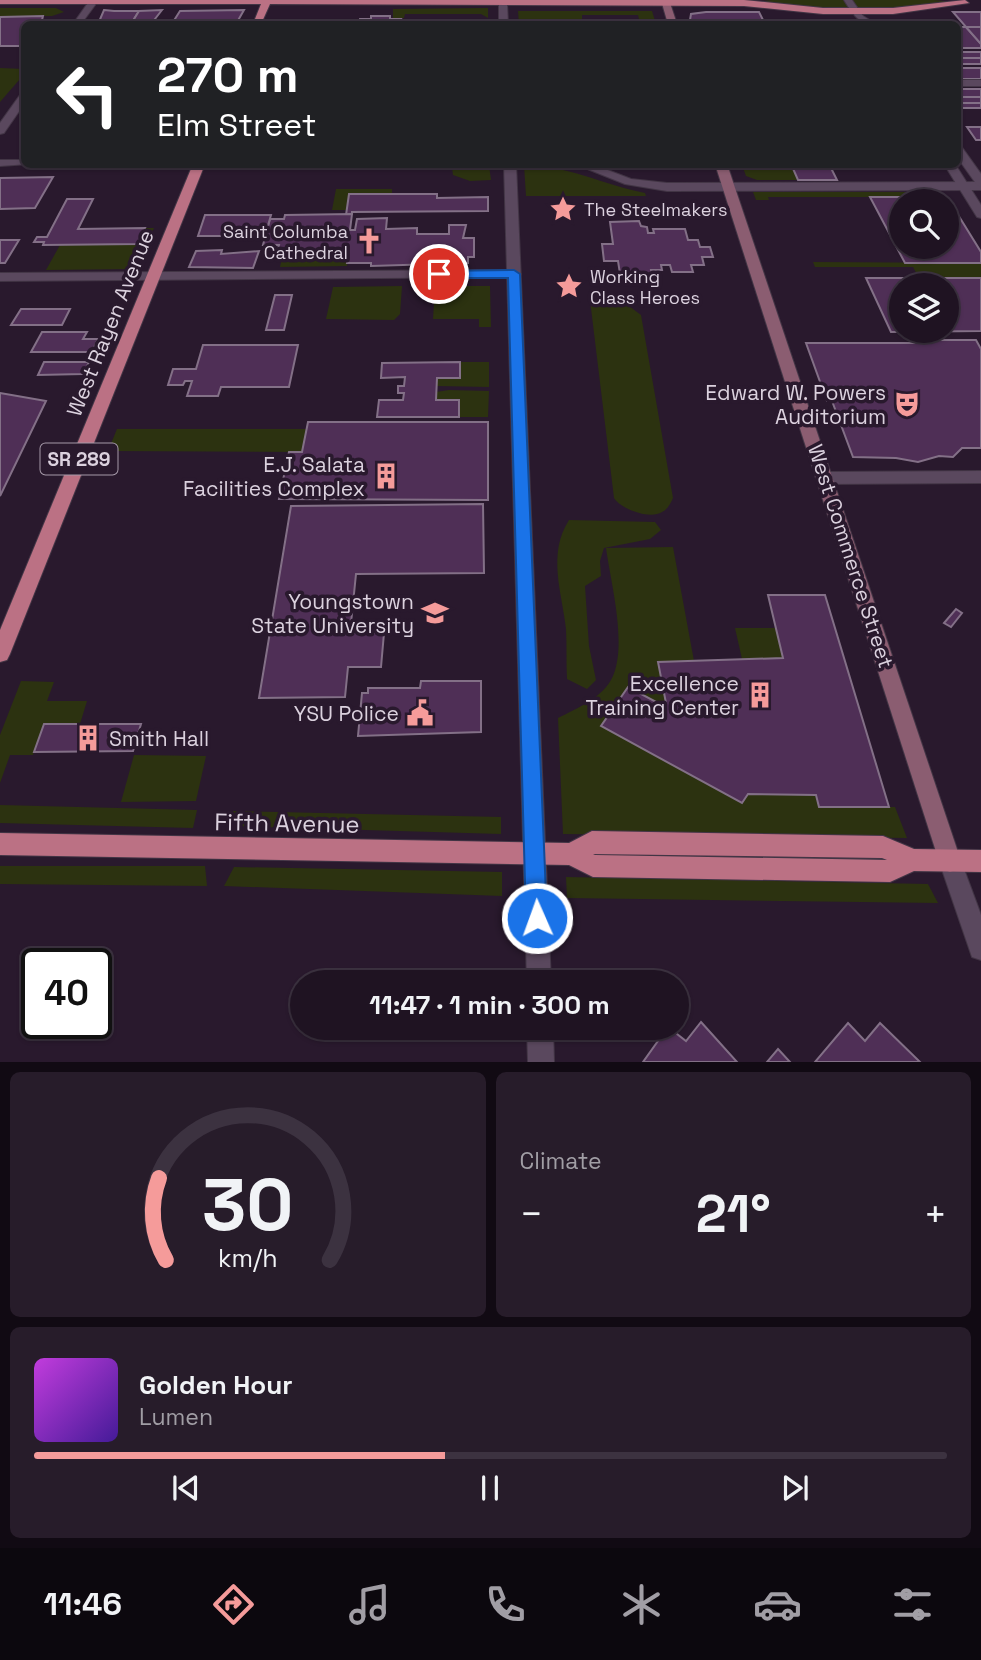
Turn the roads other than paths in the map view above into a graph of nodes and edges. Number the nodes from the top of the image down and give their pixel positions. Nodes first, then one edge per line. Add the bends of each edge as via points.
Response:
1 (772, 0) edge
2 (848, 0) edge
3 (934, 0) edge
4 (0, 1) edge
5 (94, 1) edge
6 (266, 1) edge
7 (503, 1) edge
8 (665, 1) edge
9 (744, 4) junction
10 (859, 18) edge
11 (80, 21) edge
12 (258, 21) edge
13 (504, 21) edge
14 (672, 21) edge
15 (961, 83) edge
16 (981, 83) edge
17 (21, 101) edge
18 (0, 131) edge
19 (0, 153) edge
20 (21, 153) edge
21 (961, 154) edge
22 (0, 163) edge
23 (21, 163) edge
24 (197, 168) edge
25 (510, 168) edge
26 (592, 168) edge
27 (722, 168) edge
28 (951, 168) edge
29 (981, 184) edge
30 (962, 186) junction
31 (728, 187) junction
32 (981, 215) edge
33 (514, 274) junction
34 (154, 276) junction
35 (0, 277) edge
36 (981, 477) edge
37 (825, 478) junction
38 (0, 654) edge
39 (0, 844) edge
40 (534, 853) junction
41 (950, 861) junction
42 (981, 861) edge
43 (981, 948) edge
44 (539, 970) edge
45 (540, 1040) edge
46 (541, 1062) edge

1 - 9 main road
2 - 10 street
3 - 10 main road via 969,3
4 - 5 main road
5 - 6 main road
5 - 11 street
6 - 7 main road
6 - 12 main road
7 - 8 main road
7 - 13 street
8 - 9 main road
8 - 14 main road
9 - 10 main road
15 - 16 street
17 - 18 street
19 - 20 street
21 - 29 street
22 - 23 street
24 - 34 main road, West Rayen Avenue / SR 289
25 - 33 street
26 - 31 street via 645,185
27 - 31 main road, West Commerce Street
28 - 30 street
29 - 30 street
30 - 31 street
30 - 32 street
31 - 37 main road, West Commerce Street
33 - 34 street
33 - 40 street
34 - 35 street
34 - 38 main road, West Rayen Avenue / SR 289
36 - 37 street
37 - 41 main road, West Commerce Street
39 - 40 main road, Fifth Avenue
40 - 41 main road, Fifth Avenue via 572,854 593,866 890,871 913,860
40 - 44 street
41 - 42 main road, Fifth Avenue
41 - 43 street, West Commerce Street
45 - 46 street

